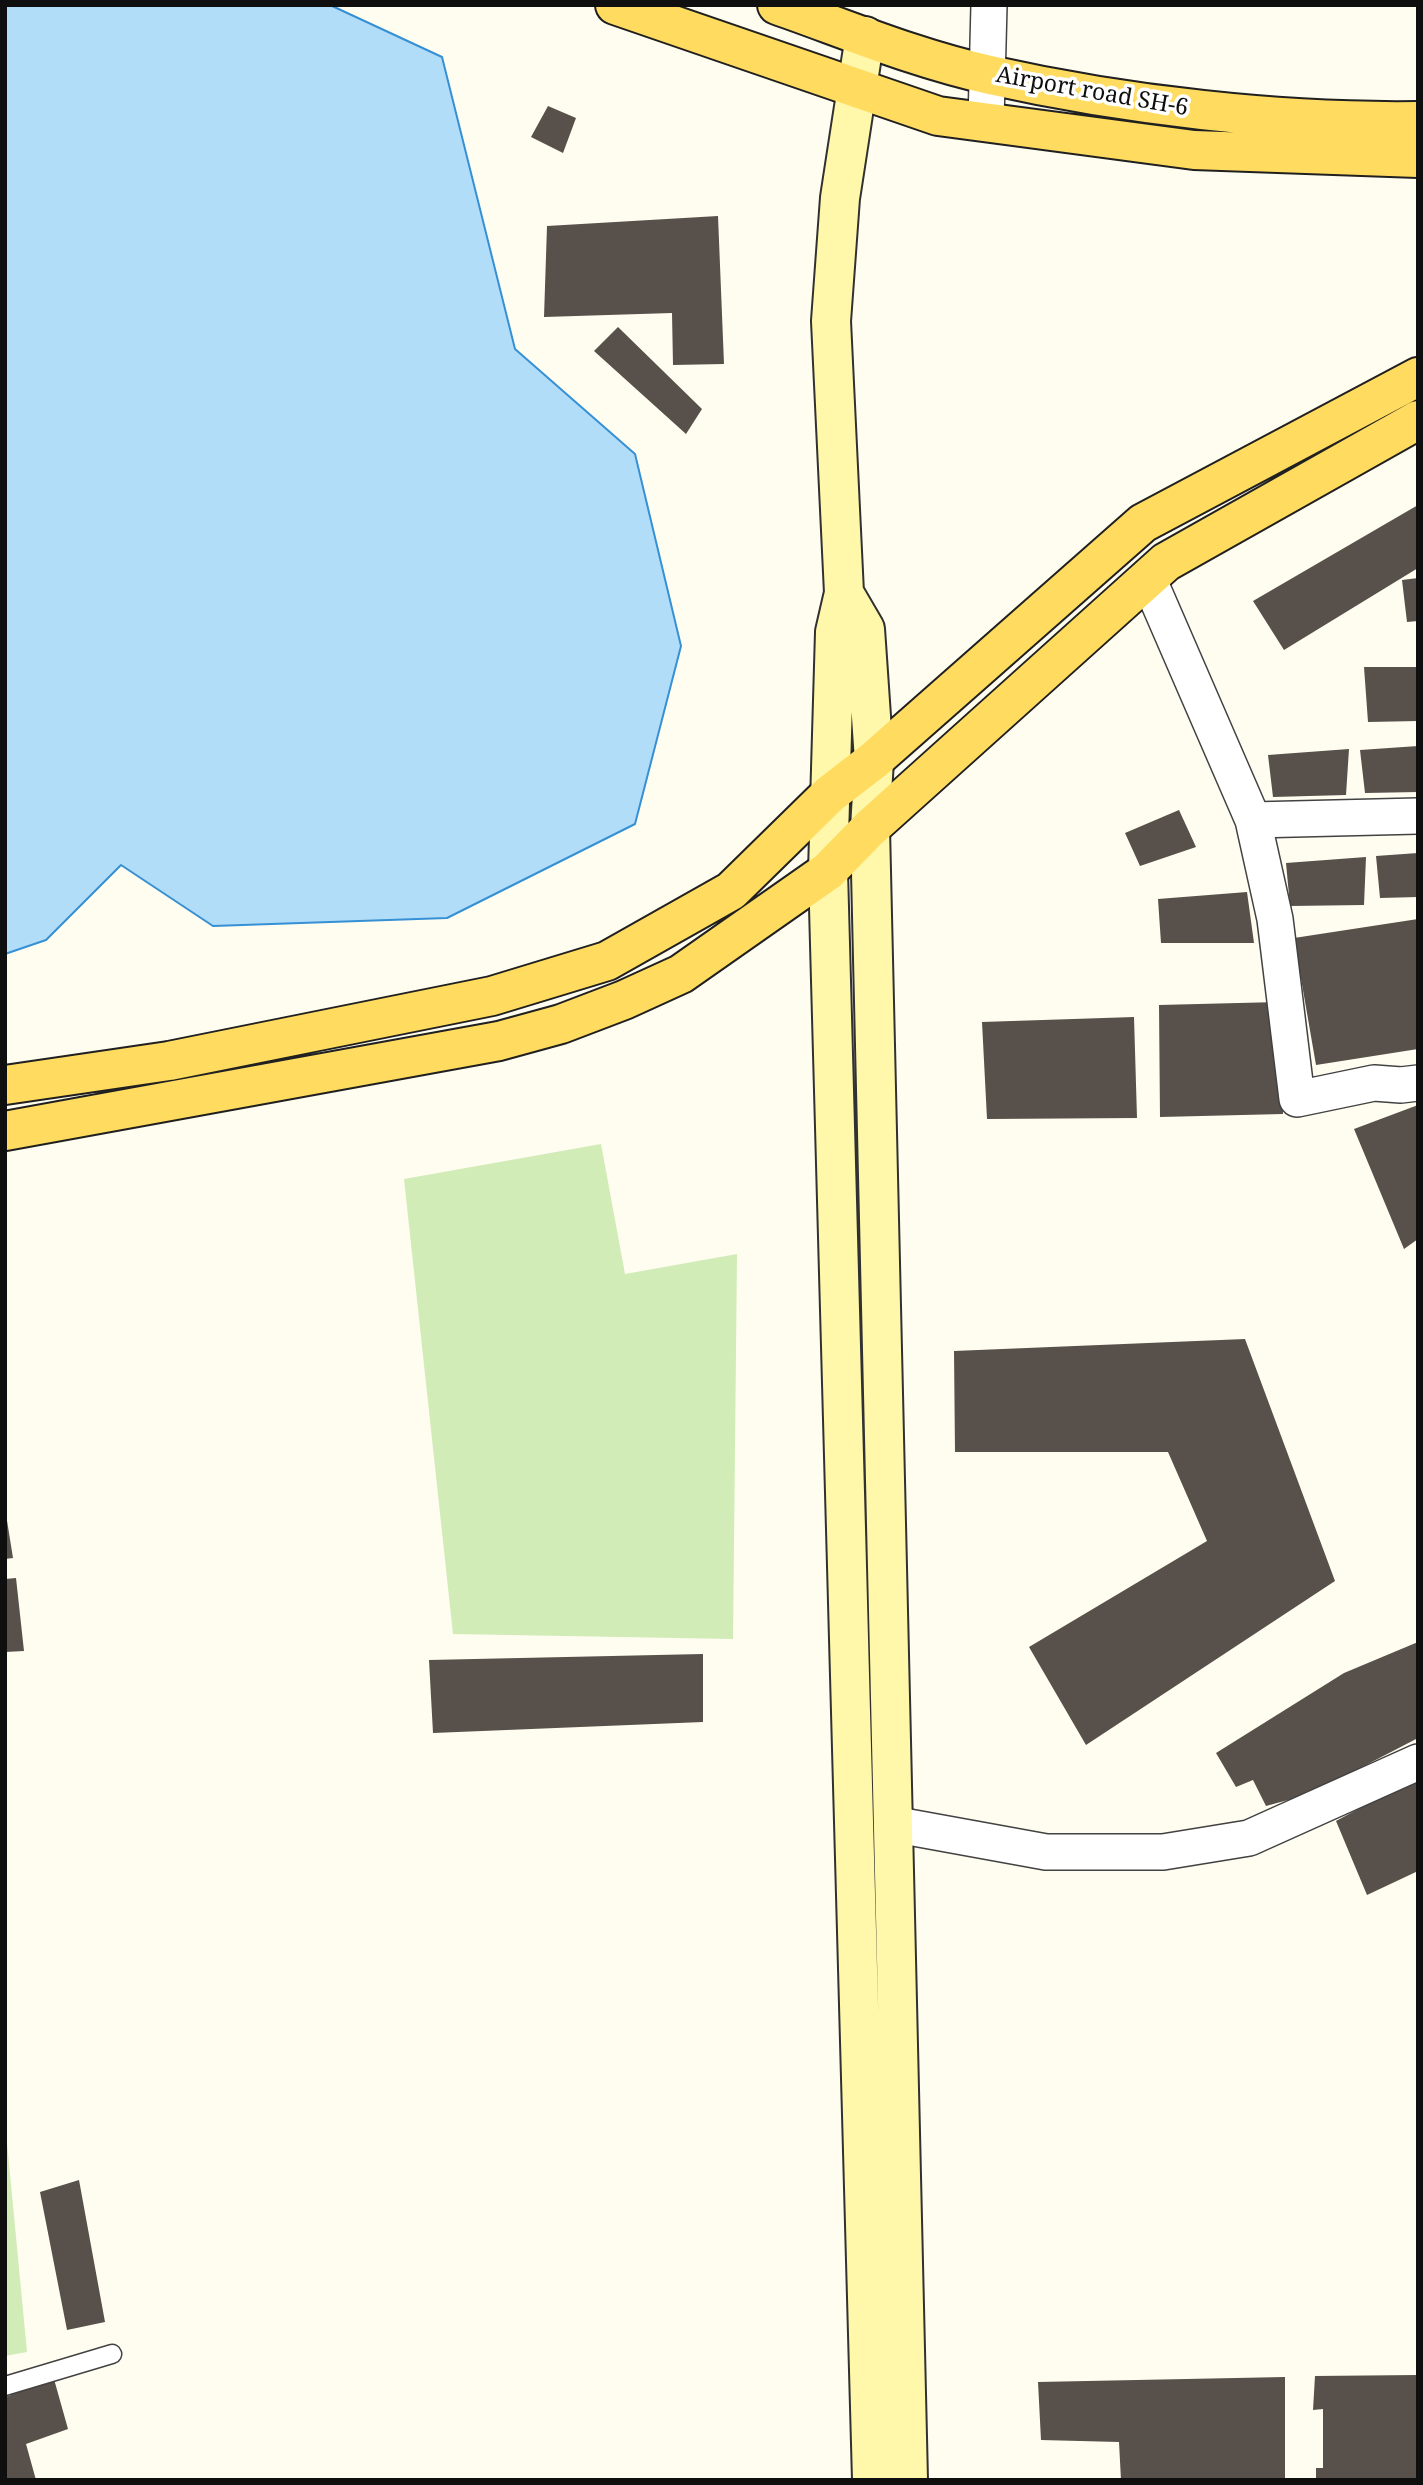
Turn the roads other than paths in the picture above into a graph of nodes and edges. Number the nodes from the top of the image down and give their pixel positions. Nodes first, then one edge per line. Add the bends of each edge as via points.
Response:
1 (615, 5) edge
2 (777, 5) edge
3 (989, 5) edge
4 (866, 36) junction
5 (990, 75) junction
6 (855, 88) junction
7 (986, 121) junction
8 (1418, 121) edge
9 (1418, 158) edge
10 (1418, 377) edge
11 (1418, 419) edge
12 (1148, 578) junction
13 (844, 593) junction
14 (874, 760) junction
15 (830, 794) junction
16 (1418, 816) edge
17 (1253, 820) junction
18 (870, 828) junction
19 (828, 871) junction
20 (1418, 1083) edge
21 (5, 1085) edge
22 (5, 1131) edge
23 (1418, 1762) edge
24 (892, 1824) junction
25 (112, 2354) dead end
26 (5, 2386) edge
27 (872, 2480) edge
28 (908, 2480) edge

1 - 6 main road
2 - 4 main road, Airport road SH-6
3 - 5 street
4 - 5 main road, Airport road SH-6 via 914,55
4 - 6 main road
5 - 7 street
5 - 8 main road, Airport road SH-6 via 1200,111
6 - 7 main road via 938,116
6 - 13 main road via 840,198 831,321
7 - 9 main road via 1194,150
10 - 14 main road via 1143,523
11 - 12 main road via 1166,562
12 - 17 street
12 - 18 main road
13 - 14 main road via 865,629
13 - 15 main road via 835,632
14 - 15 main road
14 - 18 main road
15 - 19 main road
15 - 21 main road via 731,891 607,961 479,999 169,1061
16 - 17 street
17 - 20 street via 1275,919 1297,1099 1374,1083
18 - 19 main road
18 - 24 main road
19 - 22 main road via 681,974 561,1024 486,1044
19 - 27 main road
23 - 24 street via 1249,1838 1163,1852 1046,1852
24 - 28 main road
25 - 26 lane

